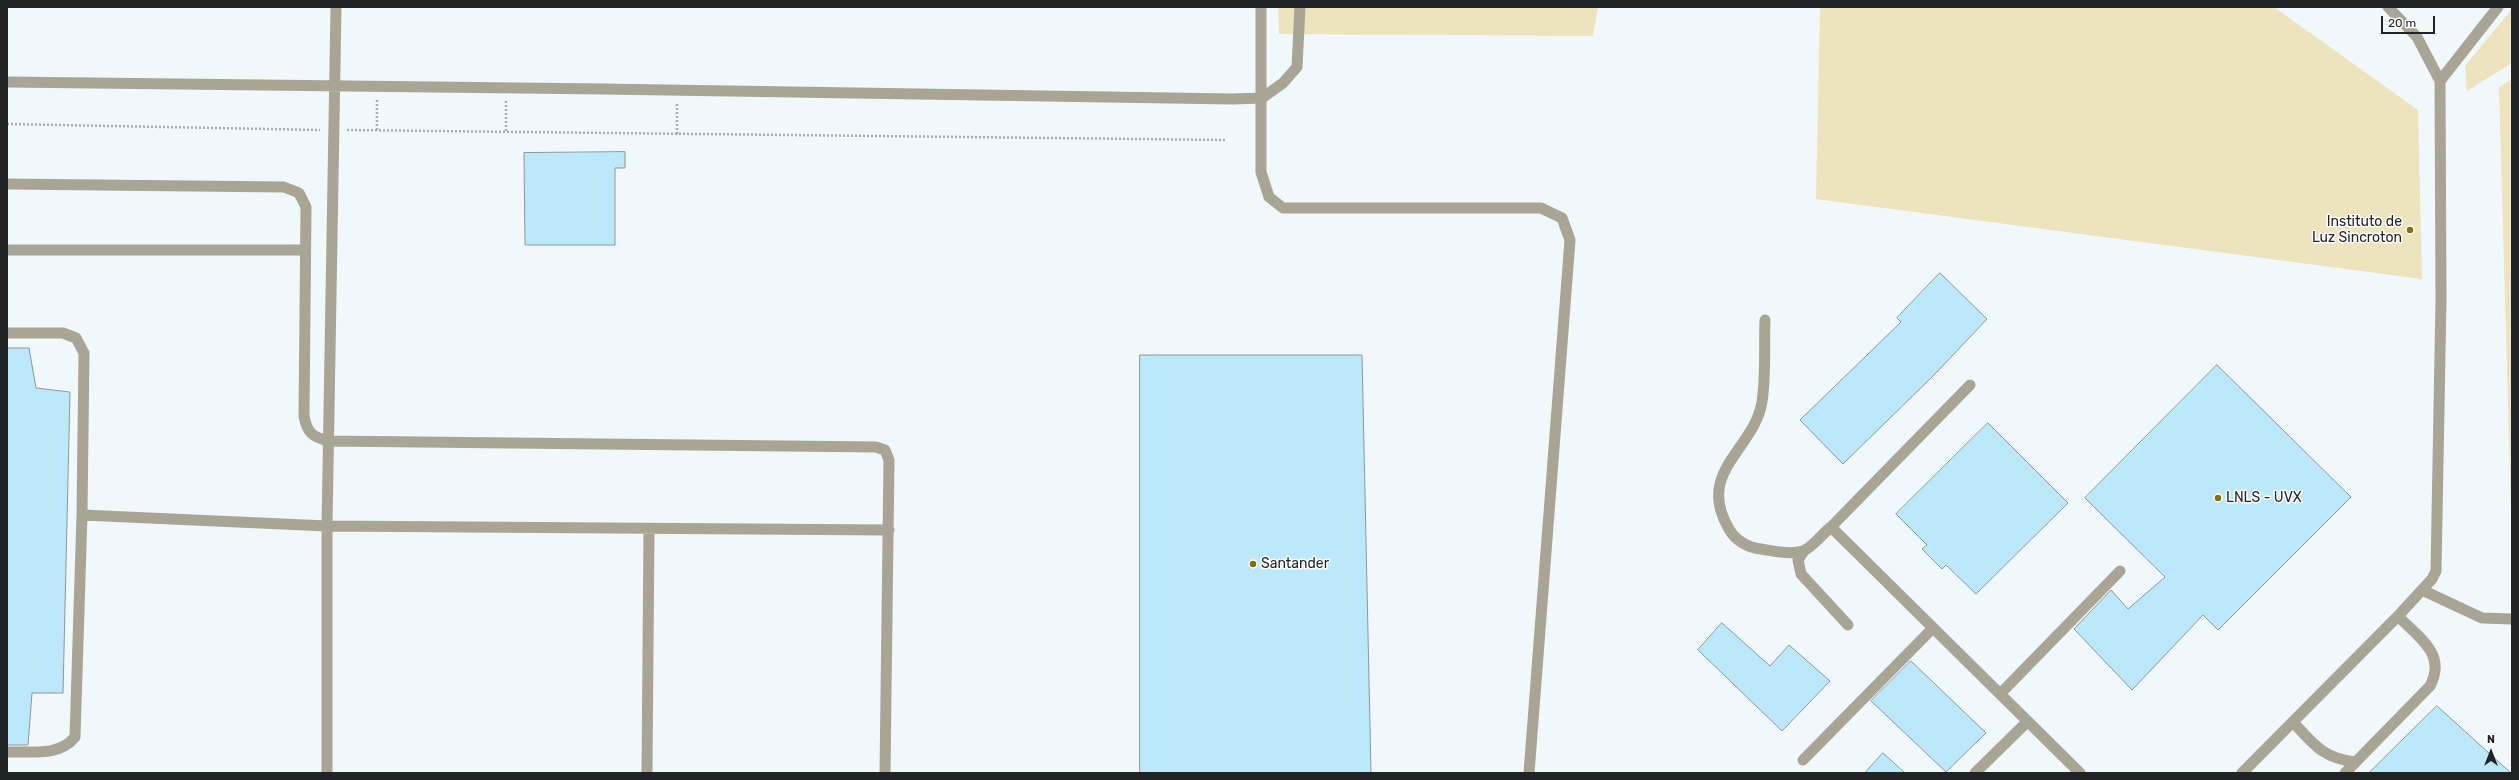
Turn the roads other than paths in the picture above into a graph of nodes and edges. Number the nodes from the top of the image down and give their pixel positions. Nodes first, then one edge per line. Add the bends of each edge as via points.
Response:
1 (336, 7) edge
2 (1261, 7) edge
3 (1300, 7) edge
4 (2388, 7) edge
5 (2498, 7) edge
6 (2440, 81) junction
7 (7, 82) edge
8 (334, 84) junction
9 (1262, 98) junction
10 (7, 184) edge
11 (7, 250) edge
12 (305, 250) junction
13 (1765, 320) dead end
14 (7, 333) edge
15 (1970, 385) dead end
16 (328, 441) junction
17 (82, 515) junction
18 (327, 526) junction
19 (1831, 527) junction
20 (649, 528) junction
21 (889, 530) junction
22 (1804, 551) junction
23 (2120, 571) dead end
24 (2422, 590) junction
25 (2398, 616) junction
26 (2512, 619) edge
27 (1848, 625) dead end
28 (1933, 628) junction
29 (2000, 694) junction
30 (2027, 722) junction
31 (2293, 722) junction
32 (7, 752) edge
33 (1802, 760) dead end
34 (2355, 762) junction
35 (327, 773) edge
36 (647, 773) edge
37 (885, 773) edge
38 (1529, 773) edge
39 (1975, 773) edge
40 (2080, 773) edge
41 (2242, 773) edge
42 (2345, 773) edge

1 - 8 lane
2 - 9 lane
3 - 9 lane via 1297,67 1283,83
4 - 6 lane via 2417,37
5 - 6 lane
6 - 24 lane via 2441,299 2436,570
7 - 8 lane
8 - 9 lane
8 - 16 lane
9 - 38 lane via 1261,172 1269,197 1283,208 1541,208 1562,218 1570,240
10 - 12 lane via 284,187 299,193 306,207
11 - 12 lane
12 - 16 lane via 304,416 306,429 315,438
13 - 22 lane via 1762,402 1758,417 1730,461 1718,489 1722,517 1734,537 1755,549
14 - 17 lane via 63,333 76,338 84,353
15 - 19 lane
16 - 18 lane
16 - 21 lane via 876,447 885,450 889,460
17 - 18 lane
17 - 32 lane via 75,737 68,746 57,751
18 - 20 lane
18 - 35 lane
19 - 22 lane
19 - 28 lane
20 - 21 lane
20 - 36 lane
21 - 37 lane
22 - 27 lane via 1798,560 1801,574
23 - 29 lane
24 - 25 lane
24 - 26 lane via 2482,618
25 - 31 lane
25 - 34 lane via 2433,653 2436,668 2434,678 2430,686
28 - 29 lane
28 - 33 lane
29 - 30 lane
30 - 39 lane
30 - 40 lane
31 - 34 lane via 2336,760
31 - 41 lane
34 - 42 lane

